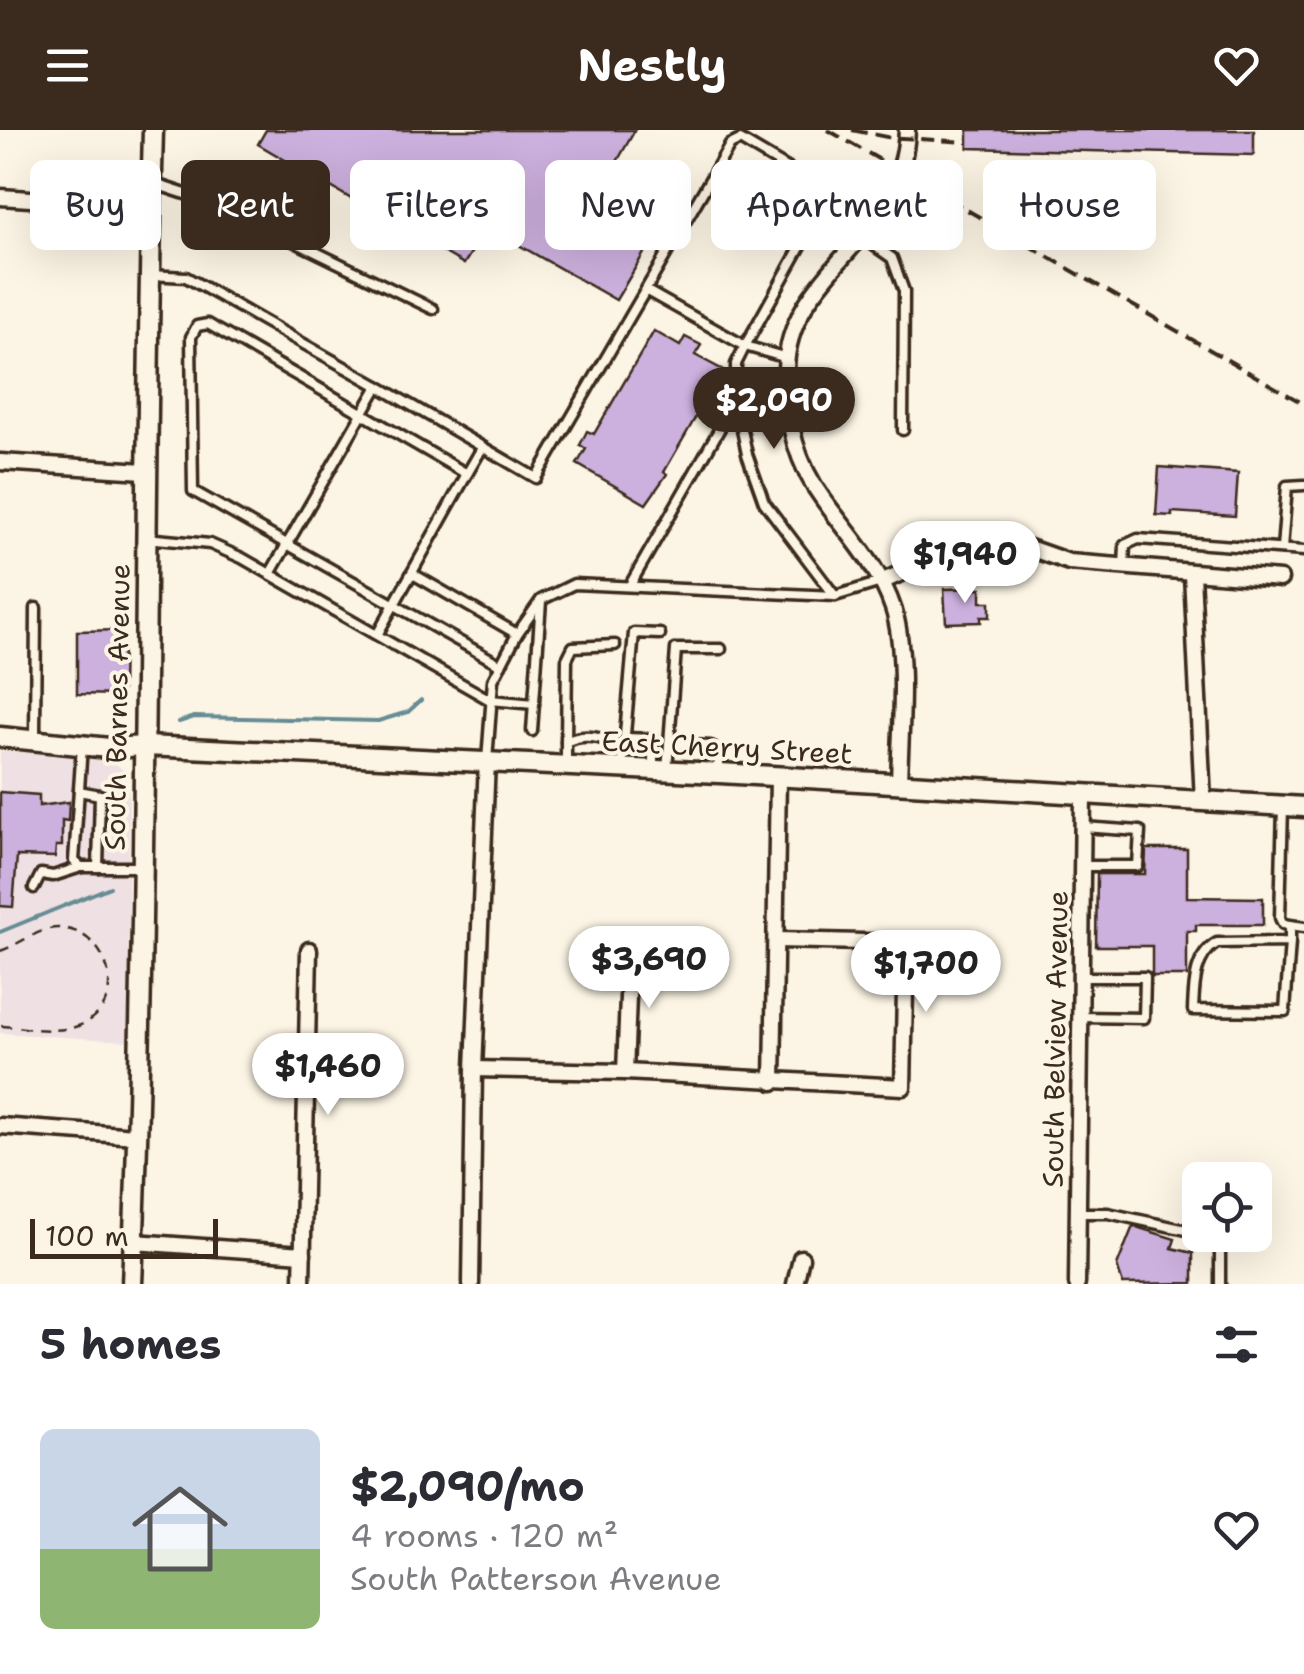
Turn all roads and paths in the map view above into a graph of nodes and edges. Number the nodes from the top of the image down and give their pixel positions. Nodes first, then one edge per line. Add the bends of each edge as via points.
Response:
1 (153, 130) edge
2 (907, 130) edge
3 (152, 160) edge
4 (721, 160) edge
5 (773, 160) edge
6 (903, 160) edge
7 (711, 178) edge
8 (161, 186) edge
9 (0, 197) edge
10 (30, 199) edge
11 (150, 250) edge
12 (799, 250) edge
13 (850, 250) edge
14 (881, 250) edge
15 (150, 275) junction
16 (648, 291) junction
17 (433, 309) dead end
18 (745, 346) junction
19 (787, 358) junction
20 (378, 386) junction
21 (736, 401) junction
22 (364, 414) junction
23 (903, 430) dead end
24 (482, 448) junction
25 (0, 462) edge
26 (145, 470) junction
27 (468, 474) junction
28 (1304, 486) edge
29 (146, 538) junction
30 (288, 544) junction
31 (1282, 549) junction
32 (1304, 550) edge
33 (1124, 568) junction
34 (270, 574) junction
35 (413, 574) junction
36 (1192, 574) junction
37 (1280, 579) dead end
38 (881, 582) junction
39 (630, 585) junction
40 (836, 596) junction
41 (541, 600) junction
42 (396, 604) junction
43 (36, 608) dead end
44 (517, 634) junction
45 (660, 634) dead end
46 (377, 635) junction
47 (615, 644) dead end
48 (721, 649) dead end
49 (501, 665) junction
50 (490, 700) junction
51 (534, 704) junction
52 (532, 732) dead end
53 (0, 737) edge
54 (30, 738) junction
55 (566, 742) junction
56 (624, 742) junction
57 (669, 744) junction
58 (82, 746) junction
59 (146, 746) junction
60 (487, 762) junction
61 (566, 766) junction
62 (622, 768) junction
63 (660, 770) junction
64 (720, 774) junction
65 (778, 776) junction
66 (899, 783) junction
67 (79, 790) junction
68 (1083, 795) junction
69 (1203, 801) junction
70 (1283, 806) junction
71 (1304, 807) edge
72 (1083, 827) junction
73 (142, 866) junction
74 (1082, 866) junction
75 (81, 867) junction
76 (98, 867) junction
77 (34, 888) dead end
78 (1290, 926) junction
79 (1304, 926) edge
80 (777, 940) junction
81 (1290, 942) junction
82 (630, 947) dead end
83 (1, 949) edge
84 (310, 950) dead end
85 (1081, 977) junction
86 (1087, 1017) junction
87 (0, 1026) edge
88 (474, 1069) junction
89 (625, 1072) junction
90 (772, 1082) junction
91 (0, 1126) edge
92 (136, 1136) junction
93 (1078, 1213) junction
94 (1182, 1229) edge
95 (134, 1242) junction
96 (1220, 1252) edge
97 (303, 1254) junction
98 (801, 1258) dead end
99 (132, 1284) edge
100 (302, 1284) edge
101 (470, 1284) edge
102 (794, 1284) edge
103 (1077, 1284) edge
104 (1220, 1284) edge

1 - 3 street, South Barnes Avenue
2 - 6 street
4 - 5 lane via 740,140
7 - 16 lane
8 - 17 lane via 219,206
9 - 10 street
11 - 15 street, South Barnes Avenue
12 - 18 lane
13 - 19 street via 814,289 794,325
14 - 23 lane via 892,258 904,291
15 - 20 lane via 186,277
15 - 26 street, South Barnes Avenue
16 - 18 lane
16 - 24 lane via 536,478
18 - 19 lane
18 - 21 lane via 736,364
19 - 38 street via 786,401 796,450
20 - 22 lane
20 - 24 lane
21 - 39 lane
21 - 40 lane via 764,502
22 - 27 lane
22 - 30 lane
22 - 30 lane via 208,324 190,337 193,490
24 - 27 lane
25 - 26 street
26 - 29 street, South Barnes Avenue
27 - 35 lane
28 - 31 lane via 1287,486
29 - 34 lane via 210,544
29 - 59 street, South Barnes Avenue
30 - 34 lane
30 - 42 lane
31 - 32 lane
31 - 33 lane via 1138,539 1126,545
33 - 36 street
33 - 38 street via 1069,562 998,540 972,542
34 - 46 lane
35 - 42 lane
35 - 44 lane
36 - 37 street
36 - 69 street
38 - 40 lane
38 - 66 street via 900,643
39 - 40 lane
39 - 41 lane via 574,584
41 - 44 lane
41 - 51 lane
42 - 46 lane
42 - 49 lane
43 - 54 lane
44 - 49 lane
45 - 56 lane via 634,632
46 - 50 lane
47 - 55 lane via 574,646 567,659
48 - 57 lane via 676,649
49 - 50 lane
50 - 51 lane
50 - 60 lane
51 - 52 lane
53 - 54 street, East Cherry Street
54 - 58 street, East Cherry Street
54 - 59 street, East Cherry Street via 108,736
55 - 56 lane via 596,736
55 - 61 lane
56 - 62 lane
56 - 63 lane via 653,739
57 - 63 lane
57 - 64 lane via 711,746
58 - 59 street, East Cherry Street
58 - 67 lane
59 - 60 street, East Cherry Street
59 - 73 street, South Barnes Avenue
60 - 61 street, East Cherry Street
60 - 88 street
61 - 62 street, East Cherry Street
62 - 63 street, East Cherry Street
63 - 64 street, East Cherry Street
64 - 65 street, East Cherry Street
65 - 66 street, East Cherry Street
65 - 80 street
66 - 68 street, East Cherry Street
67 - 75 lane via 74,860
67 - 76 lane via 100,795
68 - 69 street, East Cherry Street
68 - 72 street, South Belview Avenue
69 - 70 street, East Cherry Street
70 - 71 street, East Cherry Street
70 - 78 lane via 1280,918
72 - 74 street, South Belview Avenue
72 - 74 lane via 1140,831 1138,866
73 - 76 lane
73 - 92 street, South Barnes Avenue
74 - 85 street, South Belview Avenue
75 - 76 lane
75 - 77 lane via 41,874
78 - 79 lane
78 - 81 lane
80 - 90 street
80 - 90 street via 906,943 902,1087
81 - 81 lane via 1211,946 1196,974 1194,1010 1285,1010
82 - 89 street
83 - 87 path via 51,929 71,930 100,949 110,993 103,1009 77,1027
84 - 97 street
85 - 86 street, South Belview Avenue
85 - 86 lane via 1145,977 1144,1018
86 - 93 street, South Belview Avenue
88 - 89 street
88 - 101 street
89 - 90 street
91 - 92 street
92 - 95 street, South Barnes Avenue
93 - 94 lane
93 - 103 street, South Belview Avenue
95 - 97 street
95 - 99 street, South Barnes Avenue
96 - 104 lane
97 - 100 street
98 - 102 street

